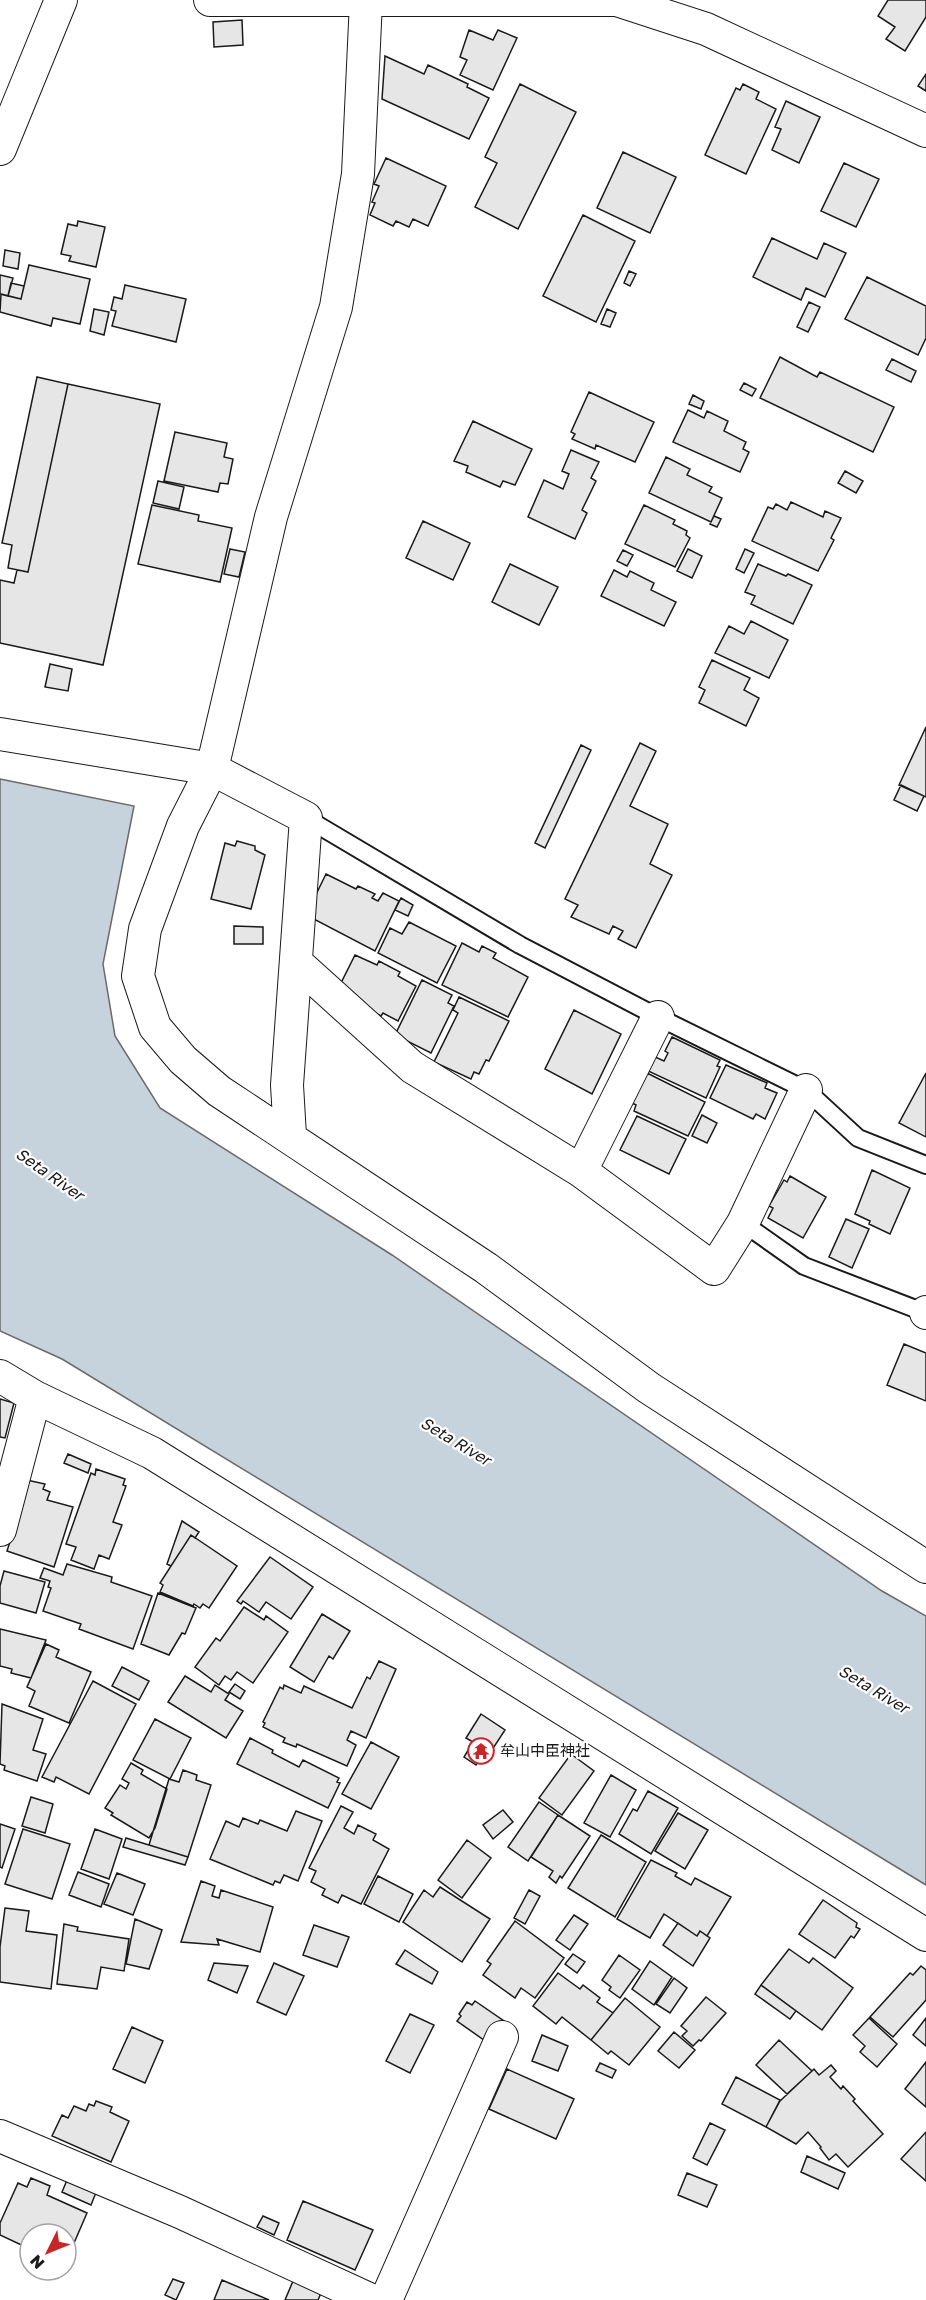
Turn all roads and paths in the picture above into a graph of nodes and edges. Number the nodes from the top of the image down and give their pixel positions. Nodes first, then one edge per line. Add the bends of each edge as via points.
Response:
1 (61, 0) edge
2 (210, 0) edge
3 (366, 1) edge
4 (926, 131) edge
5 (0, 149) edge
6 (0, 734) edge
7 (212, 769) junction
8 (306, 818) junction
9 (297, 963) junction
10 (658, 1017) junction
11 (806, 1090) junction
12 (290, 1136) junction
13 (926, 1165) edge
14 (581, 1170) junction
15 (743, 1223) junction
16 (926, 1313) edge
17 (0, 1376) edge
18 (35, 1397) junction
19 (0, 1530) edge
20 (926, 1567) edge
21 (926, 1935) edge
22 (502, 2037) dead end
23 (0, 2136) edge
24 (371, 2300) edge
25 (386, 2300) edge

1 - 5 street
2 - 3 street
3 - 4 street via 617,0 706,29
3 - 7 street via 358,174 336,307 271,517
6 - 7 street
7 - 8 street
7 - 12 street via 183,826 145,929 138,976 155,1027 183,1060 219,1091
8 - 9 street
8 - 10 lane via 520,945
9 - 12 street via 287,1085
9 - 14 street via 412,1067
10 - 11 lane
10 - 14 street
11 - 13 lane via 858,1138
11 - 15 street
12 - 20 street via 486,1268 650,1388
14 - 15 street via 714,1269
15 - 16 lane via 804,1266
17 - 18 street
18 - 19 street
18 - 21 street via 162,1459
22 - 25 street
23 - 24 street via 180,2212

